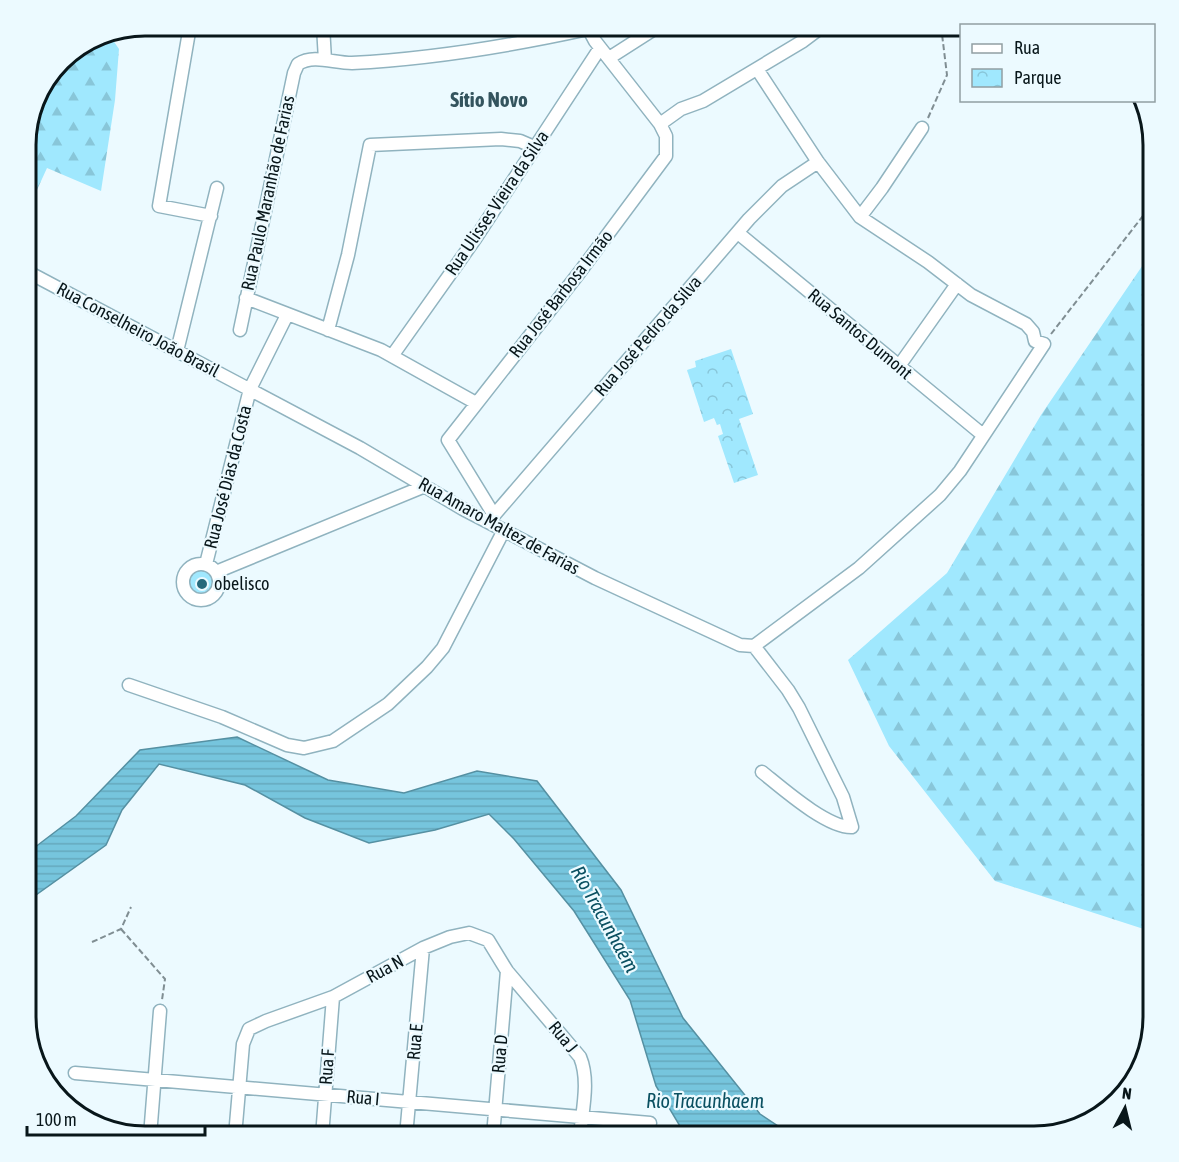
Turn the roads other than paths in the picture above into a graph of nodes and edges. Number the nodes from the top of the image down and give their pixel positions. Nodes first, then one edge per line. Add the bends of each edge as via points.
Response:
1 (188, 36) edge
2 (324, 36) edge
3 (553, 36) edge
4 (592, 36) edge
5 (643, 36) edge
6 (810, 36) edge
7 (598, 44) junction
8 (609, 58) junction
9 (325, 60) junction
10 (758, 69) junction
11 (660, 124) junction
12 (922, 128) road end
13 (534, 147) junction
14 (818, 162) junction
15 (217, 188) dead end
16 (211, 216) junction
17 (860, 217) junction
18 (738, 233) junction
19 (36, 276) edge
20 (957, 284) junction
21 (246, 298) junction
22 (287, 315) junction
23 (240, 330) dead end
24 (328, 330) junction
25 (177, 351) junction
26 (392, 356) junction
27 (899, 366) junction
28 (250, 389) junction
29 (476, 403) junction
30 (983, 435) junction
31 (425, 486) junction
32 (491, 518) junction
33 (504, 530) junction
34 (754, 646) junction
35 (129, 685) dead end
36 (762, 772) dead end
37 (423, 948) junction
38 (507, 971) junction
39 (333, 997) junction
40 (160, 1011) road end
41 (75, 1073) dead end
42 (154, 1080) junction
43 (238, 1087) junction
44 (325, 1095) junction
45 (409, 1102) junction
46 (495, 1110) junction
47 (582, 1117) junction
48 (650, 1124) dead end
49 (151, 1126) edge
50 (236, 1126) edge
51 (323, 1126) edge
52 (407, 1126) edge
53 (494, 1126) edge
54 (581, 1126) edge

1 - 16 street via 159,206
2 - 9 street
3 - 9 street via 402,60
4 - 7 street
5 - 8 street
6 - 10 street
7 - 8 street
7 - 13 street, Rua Ulisses Vieira da Silva
8 - 11 street
9 - 21 street, Rua Paulo Maranhão de Farias via 304,60 294,73
10 - 11 street
10 - 14 street
11 - 29 street, Rua José Barbosa Irmão via 666,136 666,156
12 - 17 street
13 - 24 street via 501,139 370,145
13 - 26 street, Rua Ulisses Vieira da Silva via 475,240
14 - 17 street
14 - 18 street, Rua José Pedro da Silva via 782,186
15 - 16 street
16 - 25 street
17 - 20 street
18 - 27 street, Rua Santos Dumont
18 - 32 street, Rua José Pedro da Silva
19 - 25 street, Rua Conselheiro João Brasil
20 - 27 street
20 - 30 street via 1026,324 1035,341 1044,344
21 - 22 street
21 - 23 street, Rua Paulo Maranhão de Farias
22 - 24 street
22 - 28 street, Rua José Dias da Costa
24 - 26 street
25 - 28 street, Rua Conselheiro João Brasil
26 - 29 street
27 - 30 street, Rua Santos Dumont
28 - 31 street, Rua Amaro Maltez de Farias
28 - 31 street, Rua José Dias da Costa via 211,568
29 - 32 street, Rua José Barbosa Irmão via 448,440
30 - 34 street via 940,495 859,568
31 - 32 street, Rua Amaro Maltez de Farias
32 - 33 street, Rua Amaro Maltez de Farias
33 - 34 street, Rua Amaro Maltez de Farias via 595,578 740,645
33 - 35 street via 443,648 388,704 333,741 304,748 287,745 222,717
34 - 36 street via 799,708 843,797 852,827 825,819
37 - 38 street, Rua N via 460,934 477,934 488,940
37 - 39 street, Rua N
37 - 45 street, Rua E
38 - 46 street, Rua D
38 - 47 street, Rua J via 580,1057 585,1073
39 - 43 street, Rua N via 249,1029 243,1044
39 - 44 street, Rua F
40 - 42 street
41 - 42 street, Rua I
42 - 43 street, Rua I
42 - 49 street
43 - 44 street, Rua I
43 - 50 street
44 - 45 street, Rua I
44 - 51 street, Rua F
45 - 46 street, Rua I
45 - 52 street, Rua E
46 - 47 street, Rua I
46 - 53 street, Rua D
47 - 48 street, Rua I
47 - 54 street, Rua J

